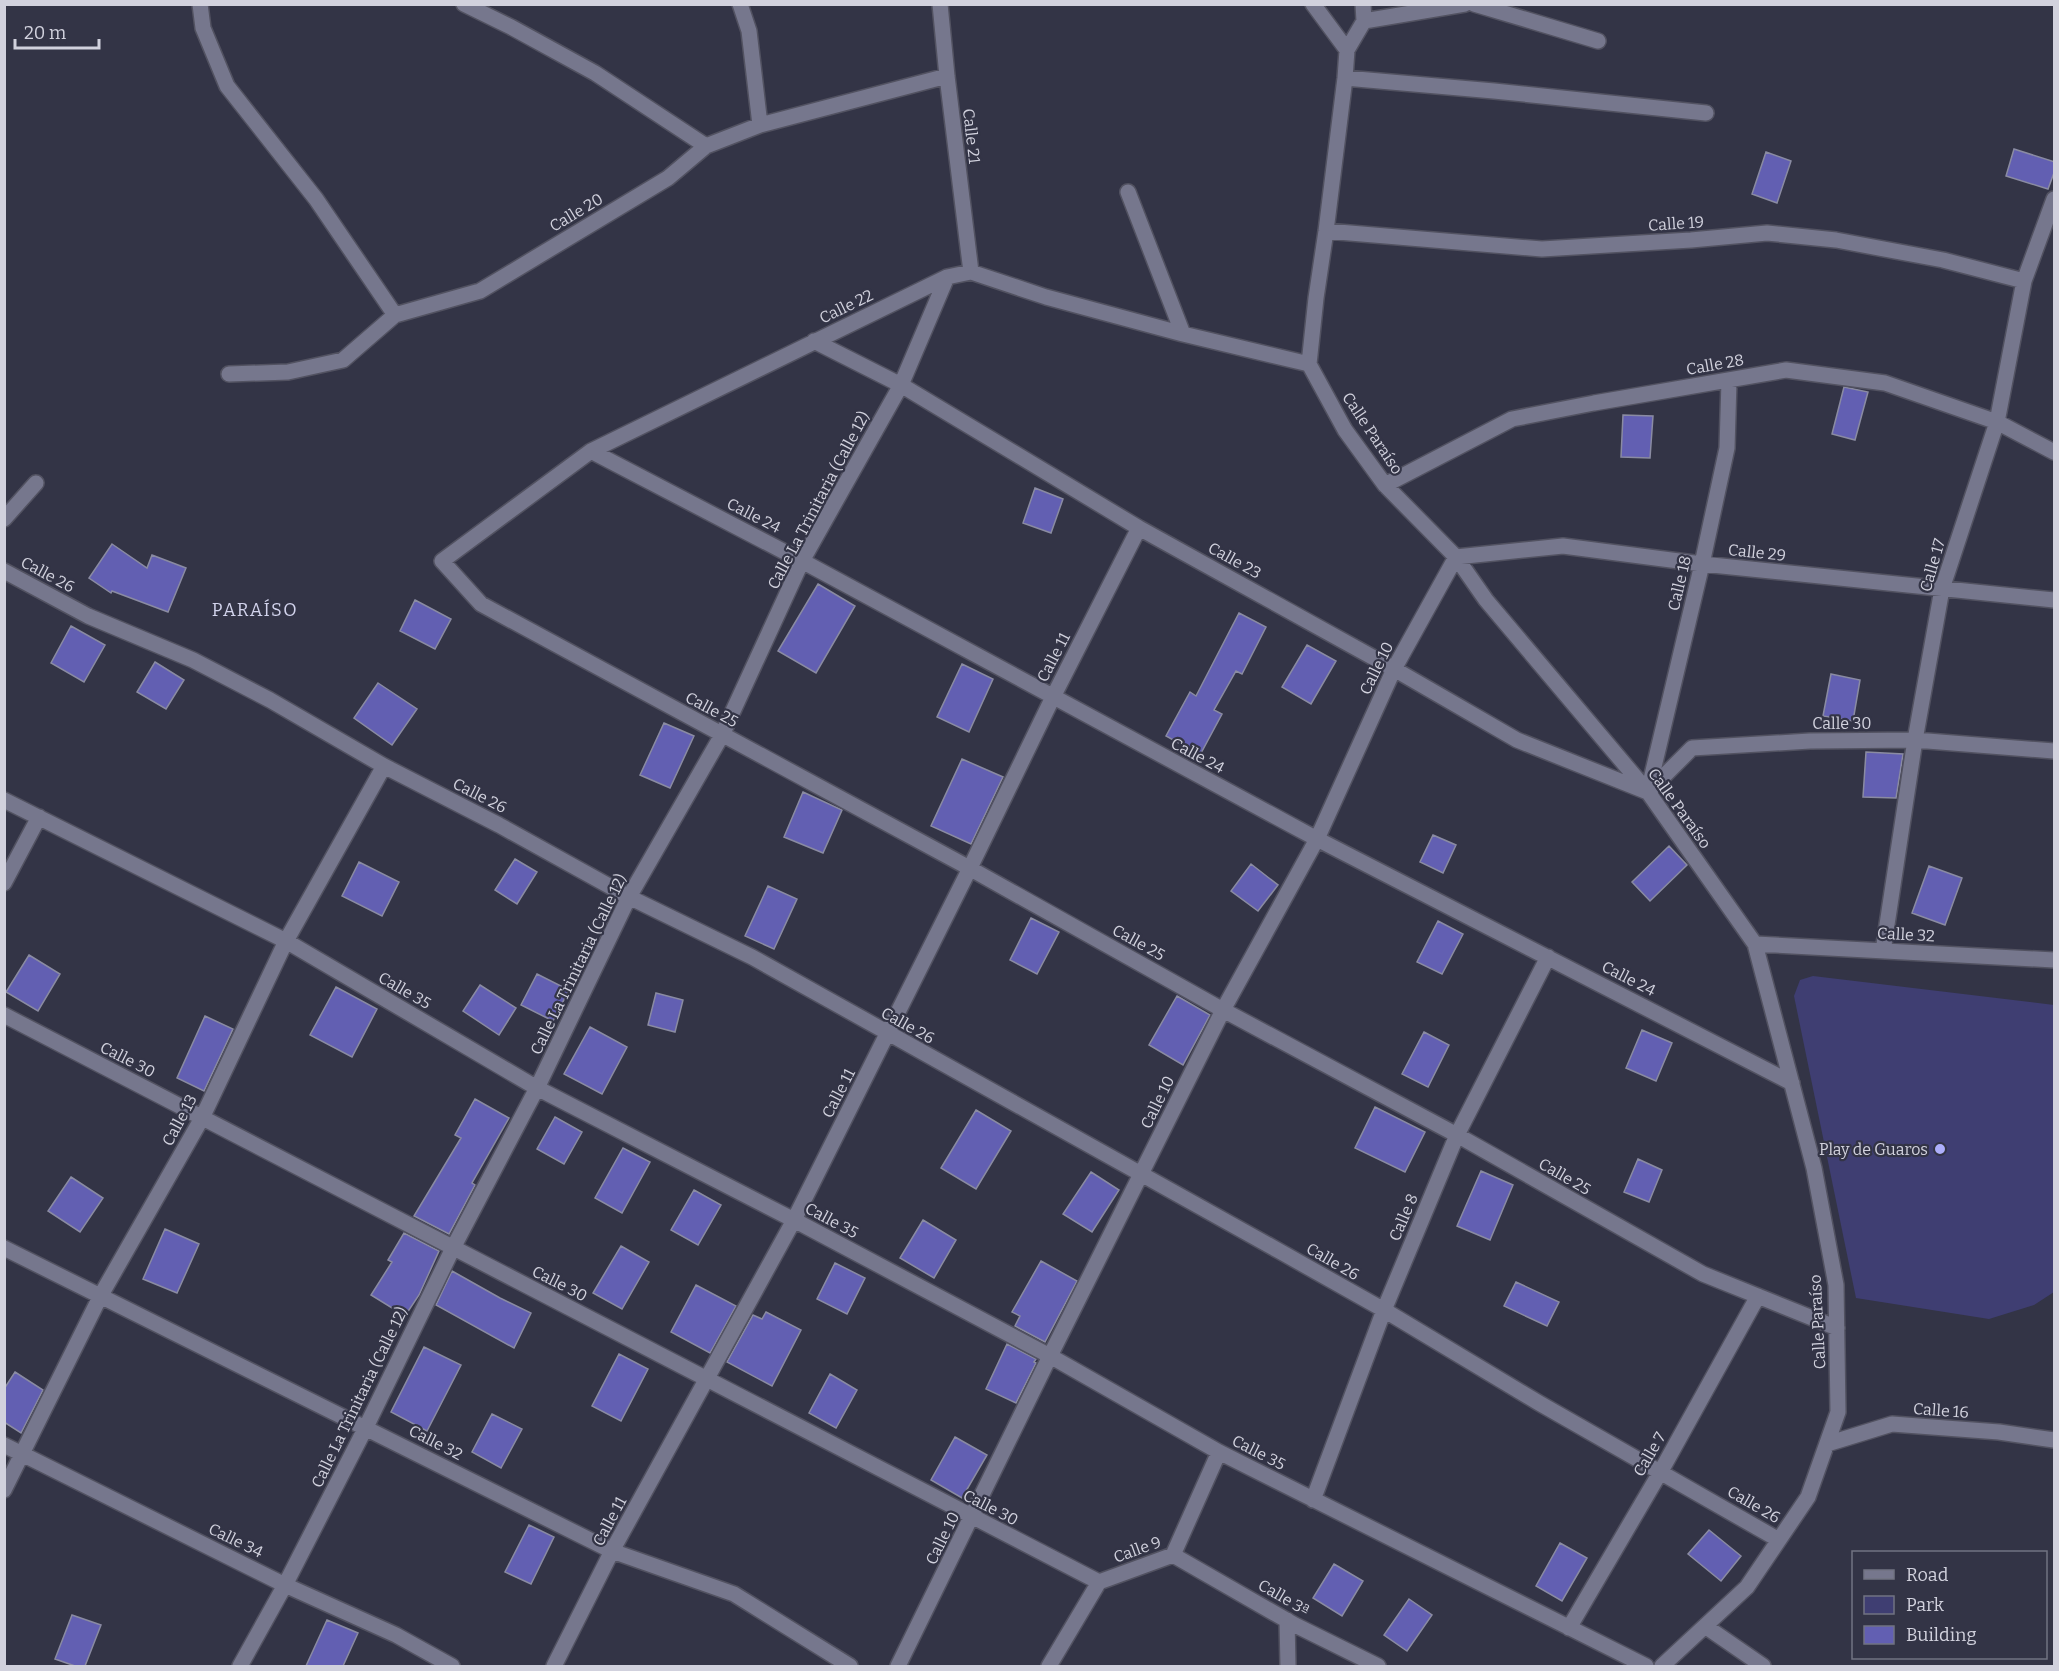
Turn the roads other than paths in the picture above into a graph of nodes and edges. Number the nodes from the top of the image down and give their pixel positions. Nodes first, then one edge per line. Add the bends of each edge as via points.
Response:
1 (200, 4) edge
2 (464, 4) edge
3 (740, 4) edge
4 (940, 4) edge
5 (1313, 4) edge
6 (1363, 4) edge
7 (1465, 4) edge
8 (1474, 4) edge
9 (1364, 21) junction
10 (1598, 41) dead end
11 (1347, 50) junction
12 (946, 76) junction
13 (1345, 78) junction
14 (1706, 113) dead end
15 (760, 125) junction
16 (706, 146) junction
17 (1128, 192) dead end
18 (2055, 199) edge
19 (1326, 231) junction
20 (971, 272) junction
21 (947, 276) junction
22 (2024, 281) junction
23 (395, 315) junction
24 (1183, 334) junction
25 (814, 341) junction
26 (1309, 364) junction
27 (229, 375) dead end
28 (1729, 381) junction
29 (901, 385) junction
30 (1997, 422) junction
31 (591, 451) junction
32 (2055, 452) edge
33 (36, 483) dead end
34 (1385, 485) junction
35 (4, 519) edge
36 (1139, 528) junction
37 (1456, 557) junction
38 (442, 561) joint
39 (802, 561) junction
40 (1702, 564) junction
41 (4, 571) edge
42 (1942, 589) junction
43 (2055, 600) edge
44 (1394, 669) junction
45 (1053, 697) junction
46 (722, 735) junction
47 (1915, 740) junction
48 (2055, 751) edge
49 (384, 766) junction
50 (1648, 792) junction
51 (4, 800) edge
52 (39, 817) junction
53 (1317, 839) junction
54 (970, 868) junction
55 (4, 883) edge
56 (630, 897) junction
57 (286, 941) junction
58 (1755, 944) junction
59 (1883, 951) junction
60 (1548, 957) junction
61 (2055, 960) edge
62 (1223, 1010) junction
63 (4, 1015) edge
64 (887, 1034) junction
65 (1791, 1083) junction
66 (537, 1088) junction
67 (202, 1118) junction
68 (1457, 1135) junction
69 (1142, 1174) junction
70 (794, 1220) junction
71 (4, 1248) edge
72 (453, 1248) junction
73 (101, 1295) junction
74 (1758, 1296) junction
75 (1384, 1310) junction
76 (1837, 1328) junction
77 (1050, 1356) junction
78 (706, 1379) junction
79 (366, 1427) junction
80 (2055, 1440) edge
81 (1827, 1444) junction
82 (4, 1445) edge
83 (1219, 1452) junction
84 (23, 1454) junction
85 (1661, 1471) junction
86 (4, 1490) edge
87 (1313, 1500) junction
88 (972, 1517) junction
89 (1779, 1540) junction
90 (612, 1551) junction
91 (1173, 1555) junction
92 (1099, 1582) junction
93 (285, 1585) junction
94 (1287, 1620) junction
95 (1705, 1626) junction
96 (1569, 1628) junction
97 (240, 1666) edge
98 (452, 1666) edge
99 (554, 1666) edge
100 (850, 1666) edge
101 (898, 1666) edge
102 (1049, 1666) edge
103 (1288, 1666) edge
104 (1378, 1666) edge
105 (1646, 1666) edge
106 (1662, 1666) edge
107 (1763, 1666) edge

1 - 23 street via 203,28 227,86 316,199
2 - 16 street via 595,73
3 - 15 street via 749,31
4 - 12 street, Calle 21
5 - 11 street
6 - 9 street
7 - 9 street
8 - 10 street
9 - 11 street
11 - 13 street
12 - 15 street, Calle 20
12 - 20 street, Calle 21
13 - 14 street
13 - 19 street
15 - 16 street, Calle 20
16 - 23 street, Calle 20 via 668,178 480,291
17 - 24 street
18 - 22 street, Calle 17
19 - 22 street, Calle 19 via 1542,249 1767,233 1847,242 1943,260
19 - 26 street
20 - 21 street, Calle 22
20 - 24 street, Calle 22
21 - 25 street, Calle 22
21 - 29 street, Calle La Trinitaria (Calle 12)
22 - 30 street, Calle 17
23 - 27 street, Calle 20 via 343,360 288,372
24 - 26 street, Calle 22
25 - 29 street, Calle 23
25 - 31 street, Calle 22
26 - 34 street, Calle Paraíso via 1345,430
28 - 30 street, Calle 28 via 1786,370 1885,383
28 - 34 street, Calle 28 via 1512,419
28 - 40 street, Calle 18 via 1726,448
29 - 36 street, Calle 23
29 - 39 street, Calle La Trinitaria (Calle 12)
30 - 32 street, Calle 28
30 - 42 street, Calle 17
31 - 38 street, Calle 22
31 - 39 street, Calle 24
33 - 35 street
34 - 37 street, Calle Paraíso
36 - 44 street, Calle 23
36 - 45 street, Calle 11
37 - 40 street, Calle 29 via 1563,546
37 - 44 street, Calle 10
37 - 50 street, Calle Paraíso via 1485,600
38 - 46 street, Calle 25 via 481,604
39 - 45 street, Calle 24
39 - 46 street, Calle La Trinitaria (Calle 12)
40 - 42 street, Calle 29
40 - 50 street, Calle 18
41 - 49 street, Calle 26 via 88,616 193,660
42 - 43 street, Calle 29
42 - 47 street, Calle 17
44 - 50 street, Calle 23 via 1517,740
44 - 53 street, Calle 10
45 - 53 street, Calle 24
45 - 54 street, Calle 11
46 - 54 street, Calle 25
46 - 56 street, Calle La Trinitaria (Calle 12)
47 - 48 street, Calle 30
47 - 50 street, Calle 30 via 1692,748
47 - 59 street, Calle 17
49 - 56 street, Calle 26
49 - 57 street, Calle 13
50 - 58 street, Calle Paraíso
51 - 52 street, Calle 35
52 - 55 street
52 - 57 street, Calle 35
53 - 60 street, Calle 24
53 - 62 street, Calle 10
54 - 62 street, Calle 25
54 - 64 street, Calle 11
56 - 64 street, Calle 26 via 752,957
56 - 66 street, Calle La Trinitaria (Calle 12)
57 - 66 street, Calle 35
57 - 67 street, Calle 13
58 - 59 street, Calle 32
58 - 65 street, Calle Paraíso
59 - 61 street, Calle 32
60 - 65 street, Calle 24
60 - 68 street, Calle 8
62 - 68 street, Calle 25
62 - 69 street, Calle 10
63 - 67 street, Calle 30
64 - 69 street, Calle 26
64 - 70 street, Calle 11
65 - 76 street, Calle Paraíso via 1814,1168 1836,1285
66 - 70 street, Calle 35
66 - 72 street, Calle La Trinitaria (Calle 12)
67 - 72 street, Calle 30
67 - 73 street, Calle 13
68 - 74 street, Calle 25 via 1703,1275
68 - 75 street, Calle 8
69 - 75 street, Calle 26
69 - 77 street, Calle 10
70 - 77 street, Calle 35
70 - 78 street, Calle 11
71 - 73 street, Calle 32
72 - 78 street, Calle 30
72 - 79 street, Calle La Trinitaria (Calle 12)
73 - 79 street, Calle 32
73 - 84 street, Calle 13
74 - 76 street, Calle 25
74 - 85 street, Calle 7
75 - 85 street, Calle 26
75 - 87 street, Calle 8
76 - 81 street, Calle Paraíso via 1838,1412
77 - 83 street, Calle 35
77 - 88 street, Calle 10
78 - 88 street, Calle 30
78 - 90 street, Calle 11
79 - 90 street, Calle 32
79 - 93 street, Calle La Trinitaria (Calle 12)
80 - 81 street, Calle 16 via 1892,1424
81 - 89 street, Calle Paraíso via 1808,1497
82 - 84 street, Calle 34
83 - 87 street, Calle 35
83 - 91 street, Calle 9
84 - 86 street, Calle 13
84 - 93 street, Calle 34
85 - 89 street, Calle 26
85 - 96 street, Calle 7
87 - 96 street, Calle 35
88 - 92 street, Calle 30
88 - 101 street, Calle 10
89 - 95 street, Calle Paraíso via 1747,1587
90 - 99 street, Calle 11
90 - 100 street, Calle 32 via 734,1594
91 - 92 street, Calle 9
91 - 94 street, Calle 3ª
92 - 102 street, Calle 9
93 - 97 street, Calle La Trinitaria (Calle 12)
93 - 98 street, Calle 34 via 396,1635
94 - 103 street
94 - 104 street, Calle 3ª
95 - 106 street, Calle Paraíso
95 - 107 street
96 - 105 street, Calle 35

